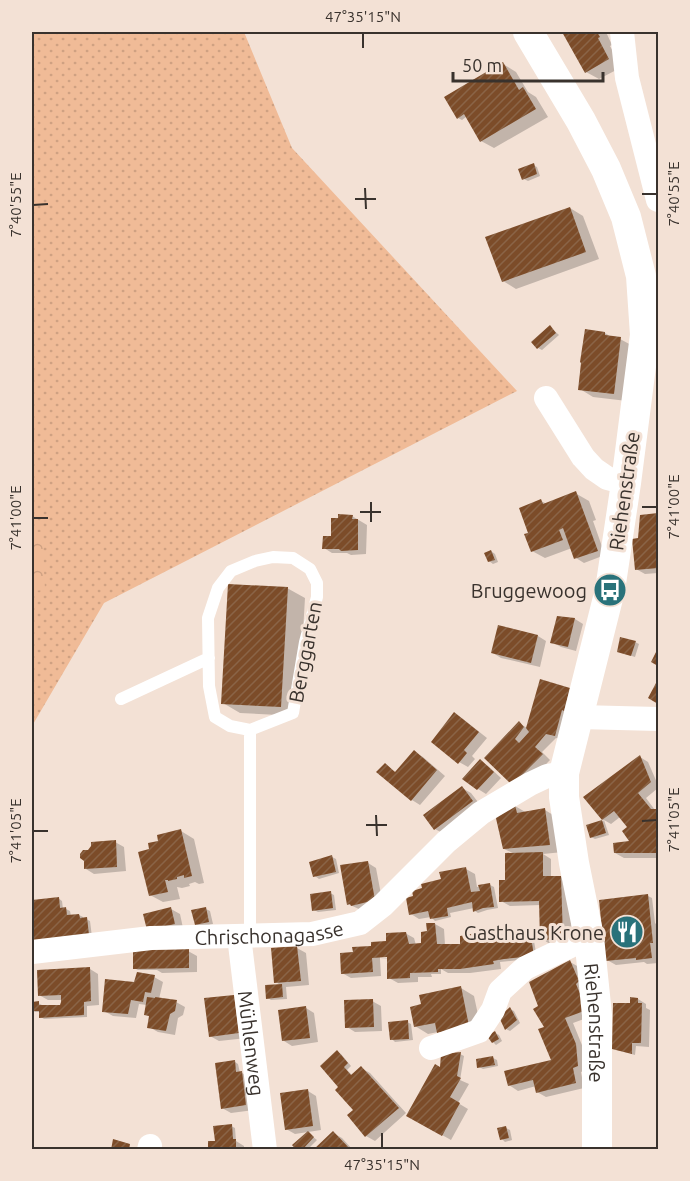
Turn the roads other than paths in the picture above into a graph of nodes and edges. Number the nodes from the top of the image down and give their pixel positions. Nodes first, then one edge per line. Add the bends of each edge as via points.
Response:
1 (528, 32) edge
2 (622, 32) edge
3 (658, 200) edge
4 (652, 332) edge
5 (546, 398) dead end
6 (626, 483) junction
7 (209, 657) junction
8 (122, 699) dead end
9 (579, 717) junction
10 (658, 720) edge
11 (250, 730) junction
12 (564, 773) junction
13 (245, 936) junction
14 (589, 937) junction
15 (32, 952) edge
16 (431, 1048) dead end
17 (265, 1149) edge
18 (597, 1149) edge

1 - 4 street, Riehenstraße via 586,131 626,217
2 - 3 street via 627,78
4 - 6 street, Riehenstraße
5 - 6 street via 583,458 607,478
6 - 9 street, Riehenstraße via 610,590
7 - 8 lane
7 - 11 lane, Berggarten via 215,717 230,726
7 - 11 lane, Berggarten via 208,618 218,588 231,572 273,557 293,558 310,569 317,584 317,597 293,713
9 - 10 street
9 - 12 street, Riehenstraße
11 - 13 lane
12 - 13 street, Chrischonagasse via 530,784 481,813 360,923 312,934
12 - 14 street, Riehenstraße via 574,863
13 - 15 street, Chrischonagasse via 151,938
13 - 17 street, Mühlenweg
14 - 16 street via 525,968 500,990 479,1031
14 - 18 street, Riehenstraße via 597,1015

